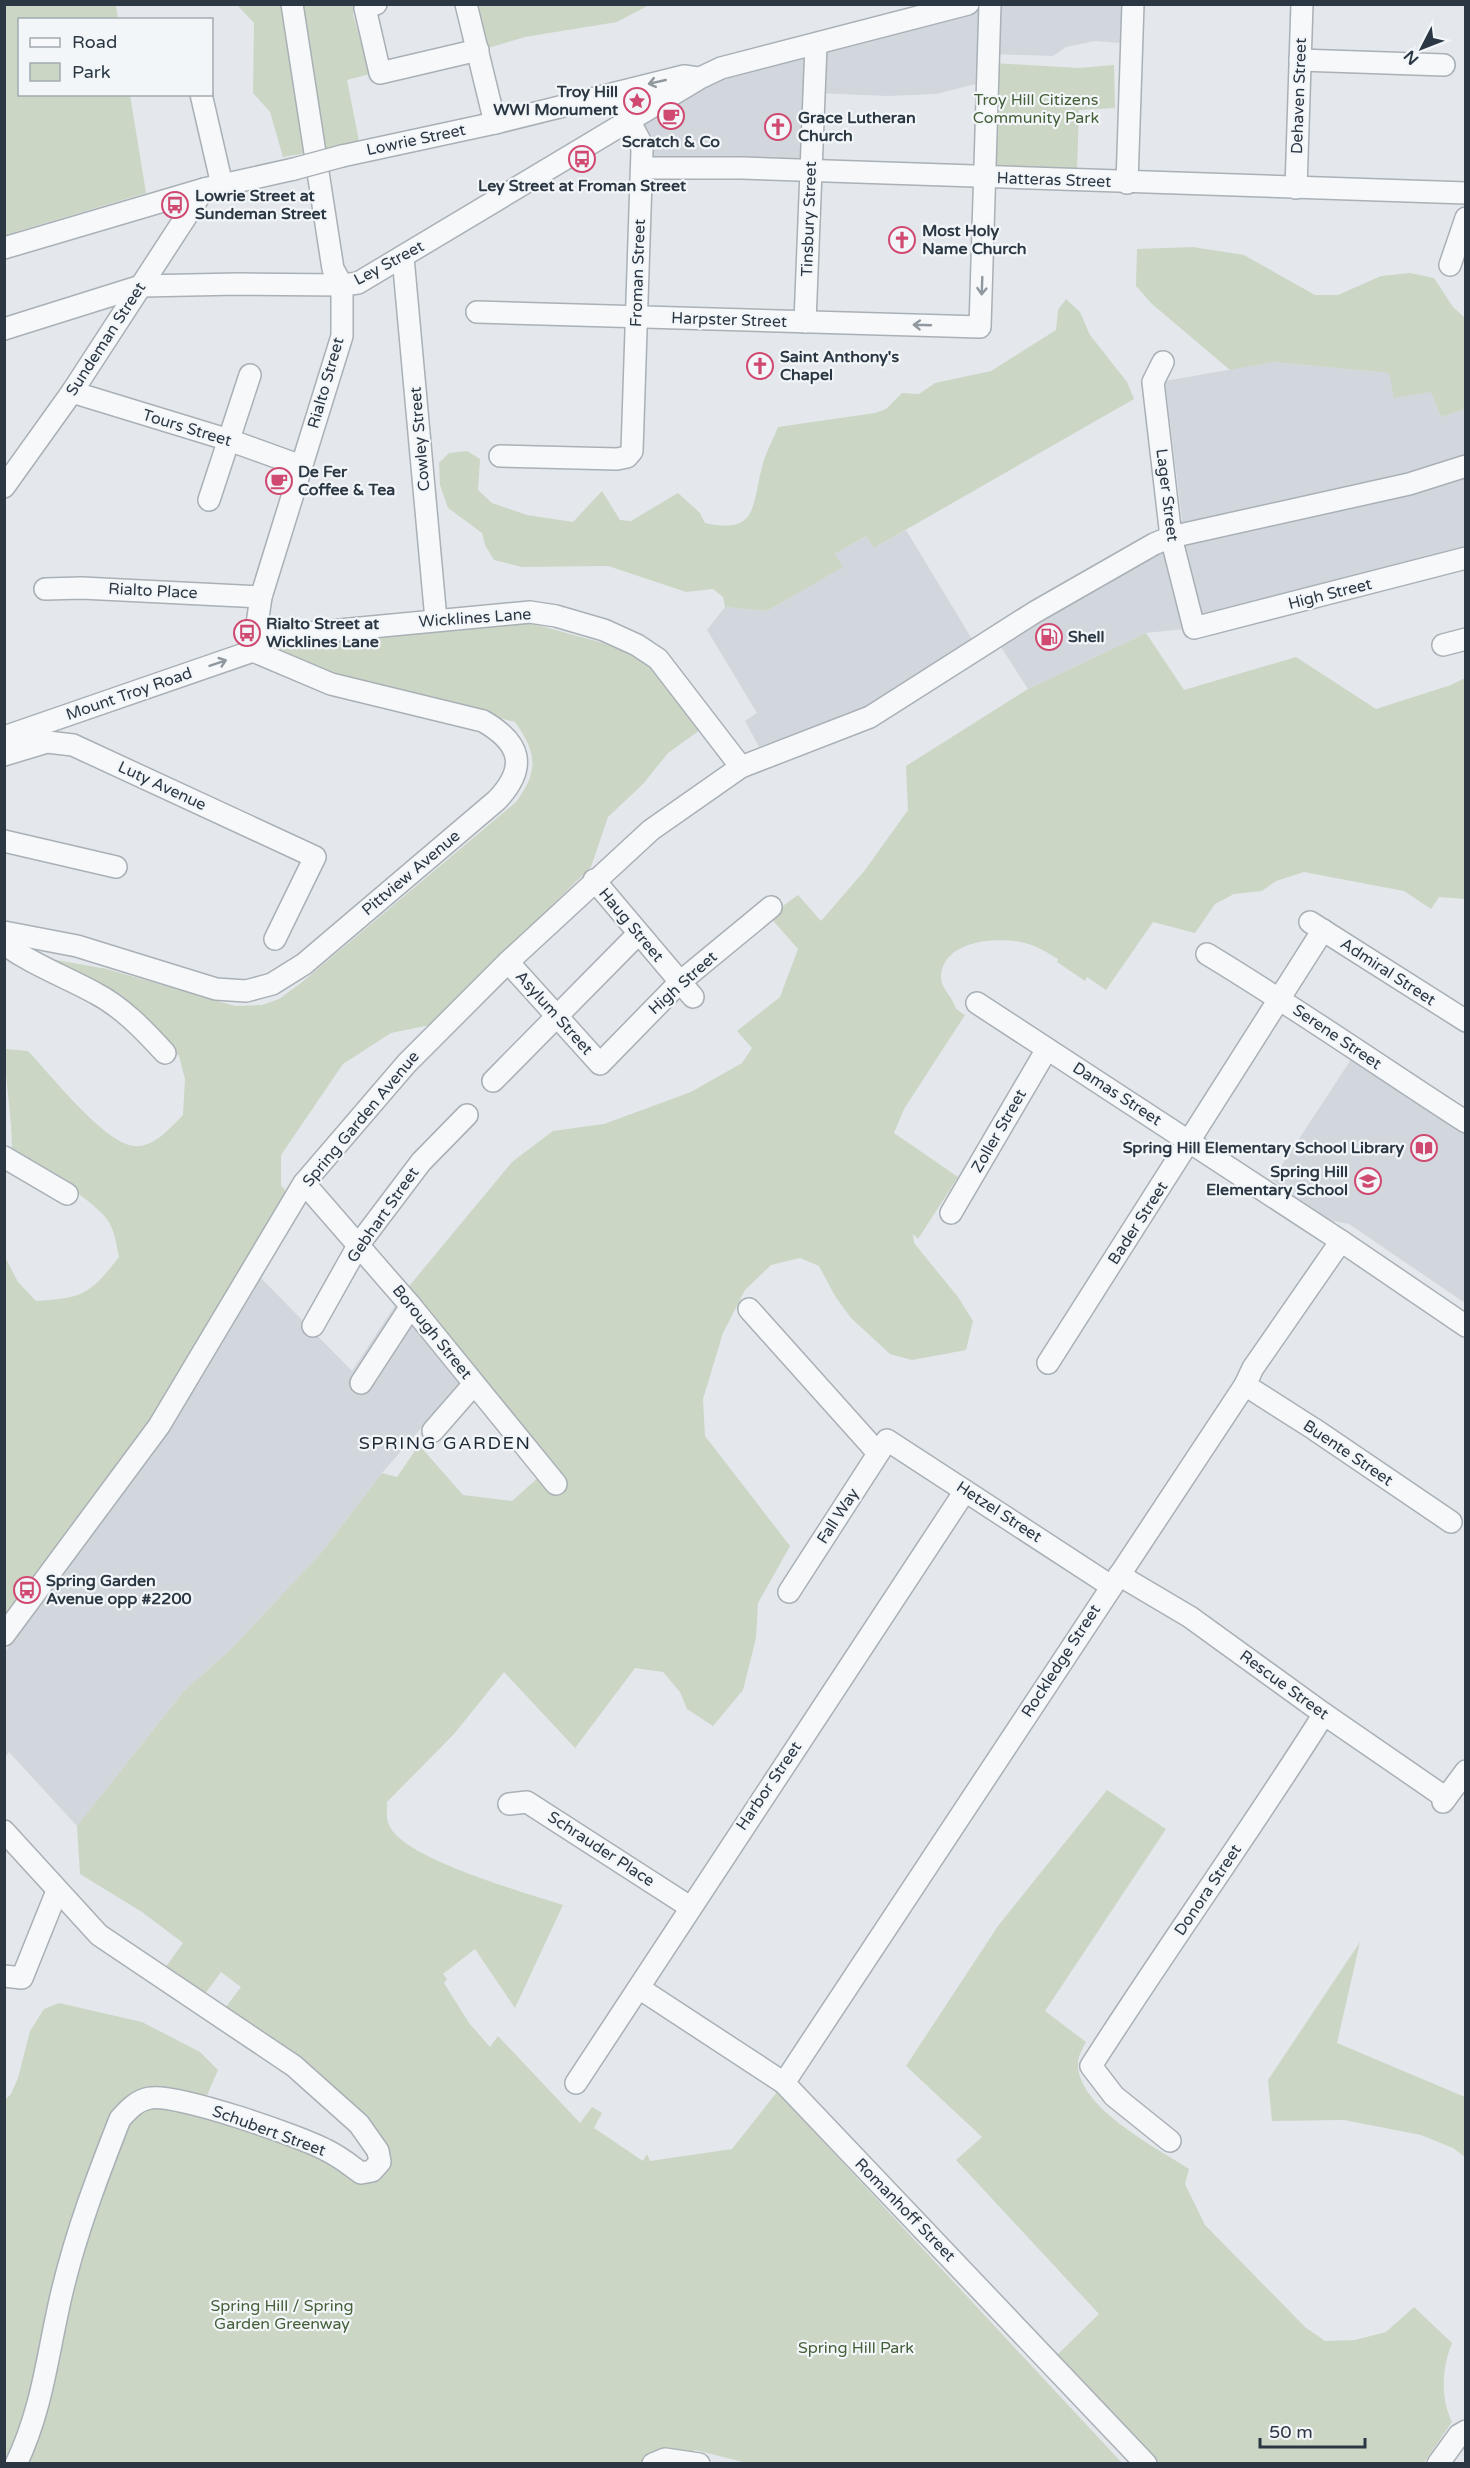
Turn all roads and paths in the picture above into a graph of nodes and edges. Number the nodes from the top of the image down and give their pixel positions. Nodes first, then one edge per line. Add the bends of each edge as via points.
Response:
1 (292, 4) edge
2 (376, 4) edge
3 (466, 4) edge
4 (968, 4) edge
5 (990, 4) edge
6 (1133, 4) edge
7 (1302, 4) edge
8 (816, 45) junction
9 (478, 50) junction
10 (1300, 60) junction
11 (1444, 65) dead end
12 (700, 78) junction
13 (615, 94) junction
14 (201, 96) edge
15 (628, 122) junction
16 (495, 123) junction
17 (642, 168) junction
18 (812, 171) junction
19 (986, 178) junction
20 (1127, 183) junction
21 (213, 187) junction
22 (1296, 188) junction
23 (1466, 193) edge
24 (1466, 218) edge
25 (4, 248) edge
26 (403, 257) junction
27 (1450, 265) dead end
28 (342, 285) junction
29 (141, 286) junction
30 (477, 312) dead end
31 (636, 318) junction
32 (805, 322) junction
33 (4, 329) edge
34 (1163, 362) dead end
35 (250, 375) dead end
36 (72, 392) junction
37 (229, 440) junction
38 (500, 456) dead end
39 (301, 466) junction
40 (1466, 466) edge
41 (6, 481) edge
42 (209, 500) dead end
43 (1171, 537) junction
44 (1466, 558) edge
45 (45, 589) dead end
46 (261, 597) junction
47 (436, 620) junction
48 (1194, 628) joint
49 (1466, 639) edge
50 (254, 644) junction
51 (1443, 645) dead end
52 (4, 737) edge
53 (4, 755) edge
54 (741, 767) junction
55 (4, 841) edge
56 (116, 867) dead end
57 (594, 880) junction
58 (771, 907) dead end
59 (1316, 926) joint
60 (4, 932) edge
61 (638, 934) junction
62 (275, 939) dead end
63 (4, 944) edge
64 (1207, 954) dead end
65 (508, 962) junction
66 (686, 990) junction
67 (1281, 999) junction
68 (977, 1004) dead end
69 (558, 1017) junction
70 (1466, 1022) edge
71 (1047, 1049) junction
72 (165, 1053) dead end
73 (600, 1064) joint
74 (493, 1081) dead end
75 (467, 1115) dead end
76 (1466, 1122) edge
77 (1190, 1142) junction
78 (4, 1157) edge
79 (304, 1183) junction
80 (67, 1194) dead end
81 (951, 1214) dead end
82 (1341, 1241) junction
83 (359, 1244) junction
84 (411, 1306) junction
85 (749, 1309) dead end
86 (313, 1326) dead end
87 (1466, 1326) edge
88 (1048, 1363) dead end
89 (361, 1383) dead end
90 (474, 1383) junction
91 (1245, 1385) junction
92 (433, 1431) dead end
93 (882, 1447) junction
94 (556, 1484) dead end
95 (965, 1491) junction
96 (1451, 1522) dead end
97 (1115, 1581) junction
98 (789, 1592) dead end
99 (4, 1635) edge
100 (1324, 1714) junction
101 (1466, 1771) edge
102 (509, 1804) dead end
103 (4, 1831) edge
104 (57, 1891) junction
105 (690, 1907) junction
106 (13, 1977) edge
107 (639, 1988) junction
108 (576, 2083) dead end
109 (784, 2083) junction
110 (1170, 2141) dead end
111 (1466, 2431) edge
112 (16, 2463) edge
113 (653, 2463) edge
114 (699, 2463) edge
115 (1146, 2463) edge
116 (1438, 2463) edge

1 - 28 street, Rialto Street via 333,268
2 - 9 street via 364,8 380,73
3 - 9 street
4 - 8 street, Lowrie Street
5 - 19 street
6 - 20 street
7 - 10 street, Dehaven Street
8 - 12 street, Lowrie Street via 721,68
8 - 18 street, Tinsbury Street
9 - 16 street
10 - 11 street
10 - 22 street, Dehaven Street
12 -> 13 street, Lowrie Street via 684,76
12 - 15 street, Ley Street
13 - 15 street, Froman Street
13 - 16 street, Lowrie Street
14 - 21 street
15 - 17 street, Froman Street via 640,141
15 - 26 street, Ley Street
16 - 21 street, Lowrie Street, bridge
17 - 18 street, Hatteras Street
17 - 31 street, Froman Street
18 - 19 street, Hatteras Street
18 - 32 street, Tinsbury Street
19 - 20 street, Hatteras Street
19 -> 32 street, Harpster Street via 980,327
20 - 22 street, Hatteras Street
21 - 25 street, Lowrie Street
21 - 29 street, Sundeman Street
22 - 23 street, Hatteras Street
24 - 27 street
26 - 28 street, Ley Street via 358,283
26 - 47 street, Cowley Street
28 - 29 street, Ley Street
28 - 39 street, Rialto Street via 342,336
29 - 33 street, Ley Street
29 - 36 street, Sundeman Street
30 - 31 street, Harpster Street
31 - 32 street, Harpster Street
31 - 38 street, Froman Street via 632,451 627,457
34 - 43 street, Lager Street via 1153,382
35 - 37 street
36 - 37 street, Tours Street
36 - 41 street, Sundeman Street
37 - 39 street, Tours Street
37 - 42 street
39 - 46 street, Rialto Street
40 - 43 street, Spring Garden Avenue via 1409,484
43 - 48 street, Lager Street
43 - 54 street, Spring Garden Avenue via 1035,612 870,717
44 - 48 street, High Street
45 - 46 street, Rialto Place
46 - 50 street, Rialto Street
47 - 50 street, Wicklines Lane
47 - 54 street, Wicklines Lane via 530,612 604,630 637,645 658,659
49 - 51 street
52 -> 50 street, Mount Troy Road
50 - 60 street, Pittview Avenue via 331,684 483,721 498,729 512,745 517,766 513,779 497,800 304,964 273,984 246,991 216,990 77,946
53 - 62 street, Luty Avenue via 47,742 73,745 315,857
54 - 57 street, Spring Garden Avenue via 651,830
55 - 56 street
57 - 61 street, Haug Street
57 - 65 street, Spring Garden Avenue
58 - 66 street, High Street
59 - 67 street, Bader Street
59 - 70 street, Admiral Street
61 - 66 street, Haug Street
61 - 69 street
63 - 72 street via 28,961 97,994 138,1023
64 - 67 street, Serene Street
65 - 69 street, Asylum Street
65 - 79 street, Spring Garden Avenue via 414,1056
66 - 73 street, High Street
67 - 76 street, Serene Street
67 - 77 street, Bader Street
68 - 71 street, Damas Street
69 - 73 street, Asylum Street
69 - 74 street
71 - 77 street, Damas Street
71 - 81 street, Zoller Street
75 - 83 street, Gebhart Street via 420,1162
77 - 82 street, Damas Street
77 - 88 street, Bader Street
78 - 80 street
79 - 83 street, Borough Street
79 - 99 street, Spring Garden Avenue via 159,1426
82 - 87 street, Damas Street
82 - 91 street, Rockledge Street
83 - 84 street, Borough Street
83 - 86 street, Gebhart Street
84 - 89 street
84 - 90 street, Borough Street
85 - 93 street, Hetzel Street
90 - 92 street
90 - 94 street, Borough Street
91 - 96 street, Buente Street
91 - 97 street, Rockledge Street
93 - 95 street, Hetzel Street
93 - 98 street, Fall Way
95 - 97 street, Hetzel Street
95 - 105 street, Harbor Street
97 - 100 street, Rescue Street via 1190,1617
97 - 109 street, Rockledge Street
100 - 101 street, Rescue Street via 1444,1800
100 - 110 street, Donora Street via 1091,2066 1114,2096
102 - 105 street, Schrauder Place via 527,1802
103 - 104 street, Schubert Street
104 - 106 street
104 - 112 street, Schubert Street via 99,1935 294,2066 359,2124 378,2151 380,2162 361,2173 326,2150 247,2121 169,2099 151,2098 129,2109 120,2119 76,2236 43,2391
105 - 107 street, Harbor Street
107 - 108 street, Harbor Street
107 - 109 street, Romanhoff Street
109 - 115 street, Romanhoff Street
111 - 116 street
113 - 114 street via 665,2459

